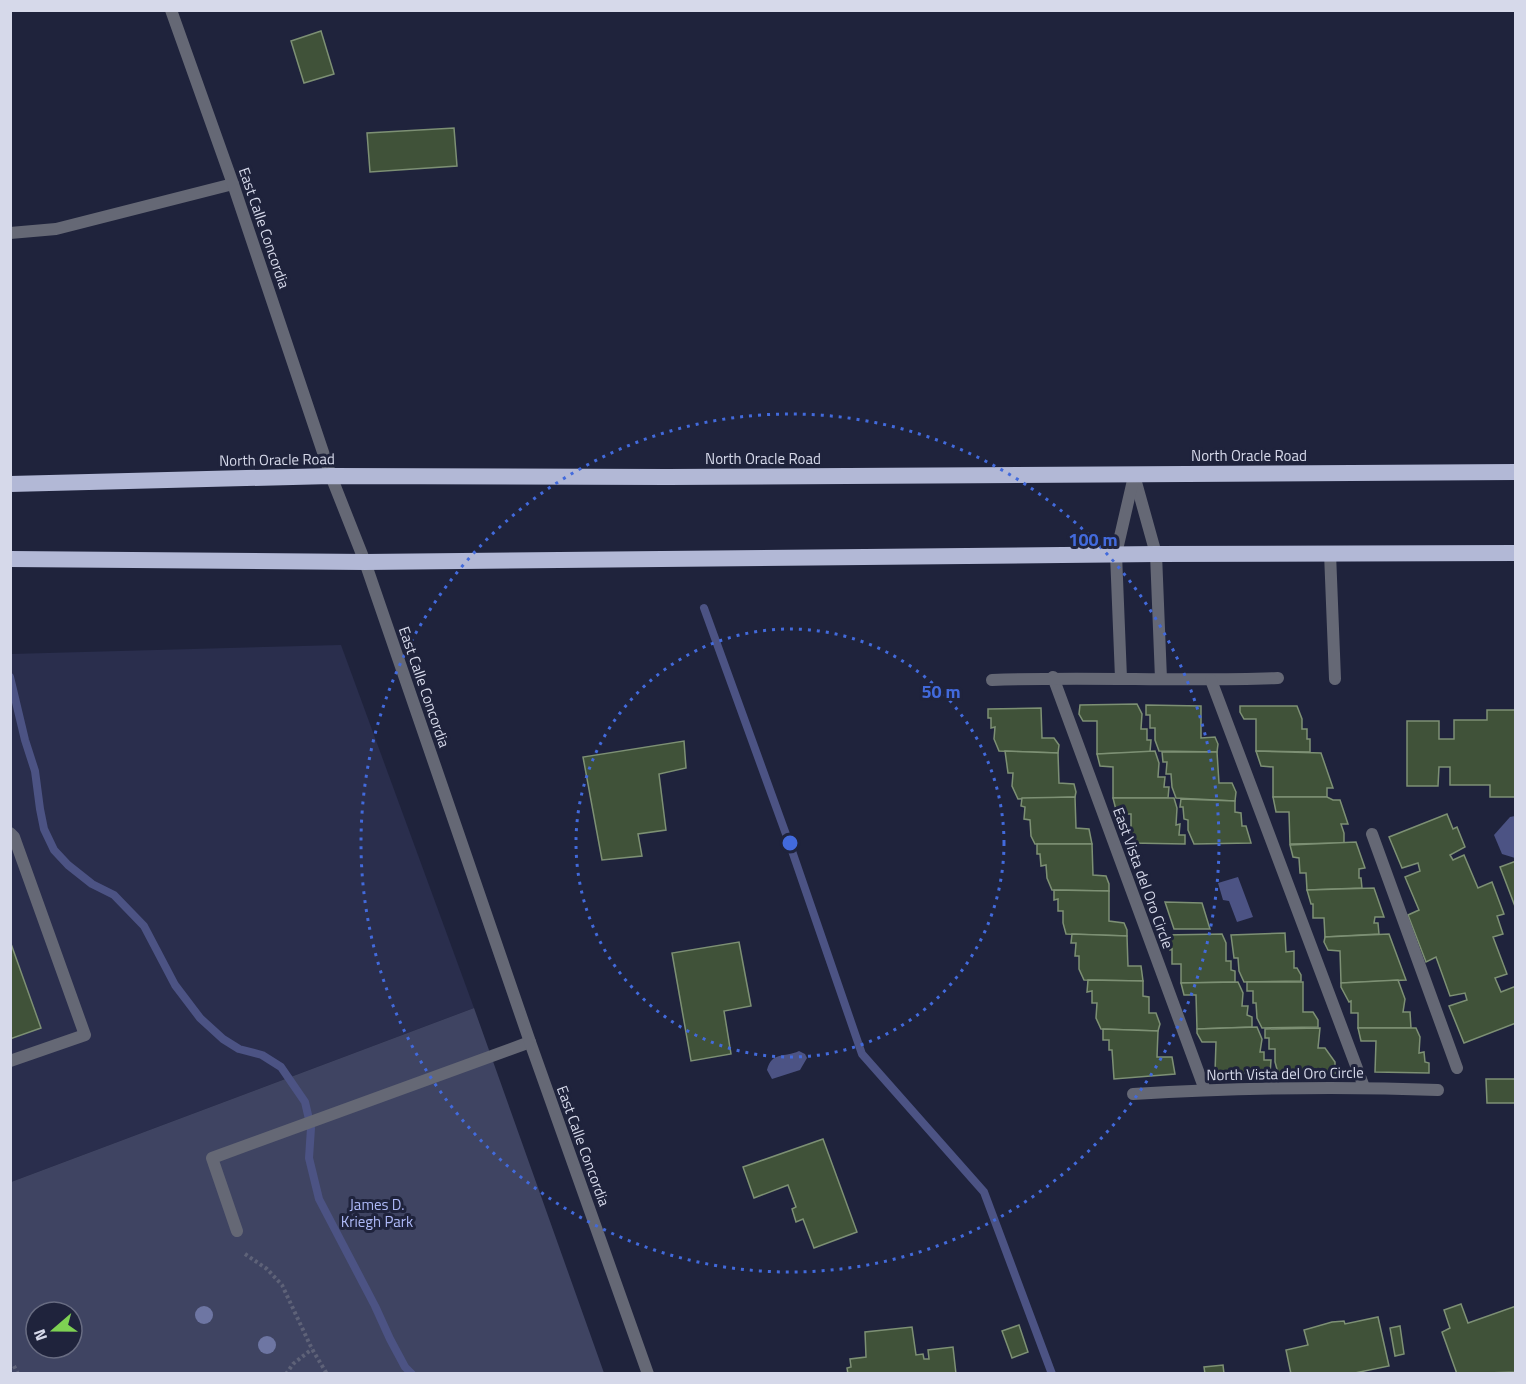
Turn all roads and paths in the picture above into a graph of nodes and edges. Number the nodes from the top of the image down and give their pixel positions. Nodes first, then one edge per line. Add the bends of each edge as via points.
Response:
1 (171, 10) edge
2 (233, 184) junction
3 (10, 233) edge
4 (1515, 472) edge
5 (1134, 475) junction
6 (331, 476) junction
7 (10, 484) edge
8 (1330, 553) junction
9 (1515, 553) edge
10 (1116, 554) junction
11 (1156, 554) junction
12 (10, 559) edge
13 (365, 562) junction
14 (1053, 677) junction
15 (1120, 678) junction
16 (1278, 678) dead end
17 (1161, 679) junction
18 (1335, 679) dead end
19 (992, 680) dead end
20 (1211, 680) junction
21 (10, 833) edge
22 (1372, 834) dead end
23 (530, 1042) junction
24 (10, 1061) edge
25 (1456, 1068) dead end
26 (1364, 1087) junction
27 (1205, 1090) junction
28 (1438, 1090) dead end
29 (1133, 1094) dead end
30 (237, 1231) dead end
31 (245, 1254) dead end
32 (312, 1349) junction
33 (14, 1366) dead end
34 (18, 1374) edge
35 (286, 1374) edge
36 (327, 1374) edge
37 (648, 1374) edge

1 - 2 street, East Calle Concordia
2 - 3 street via 56,229
2 - 6 street, East Calle Concordia
4 - 5 highway, North Oracle Road
5 - 6 highway, North Oracle Road
5 - 10 street
5 - 11 street
6 - 7 highway, North Oracle Road
6 - 13 street, East Calle Concordia
8 - 9 highway
8 - 11 highway
8 - 18 street
10 - 11 highway
10 - 13 highway
10 - 15 street
11 - 17 street
12 - 13 highway
13 - 23 street, East Calle Concordia
14 - 15 street
14 - 19 street
14 - 27 street, East Vista del Oro Circle
15 - 17 street
16 - 20 street
17 - 20 street
20 - 26 street
21 - 24 street via 15,837 85,1035
22 - 25 street
23 - 30 street via 212,1158
23 - 37 street, East Calle Concordia
26 - 27 street, North Vista del Oro Circle
26 - 28 street, North Vista del Oro Circle
27 - 29 street, North Vista del Oro Circle
31 - 32 path via 282,1285
32 - 35 path
32 - 36 path
33 - 34 path

